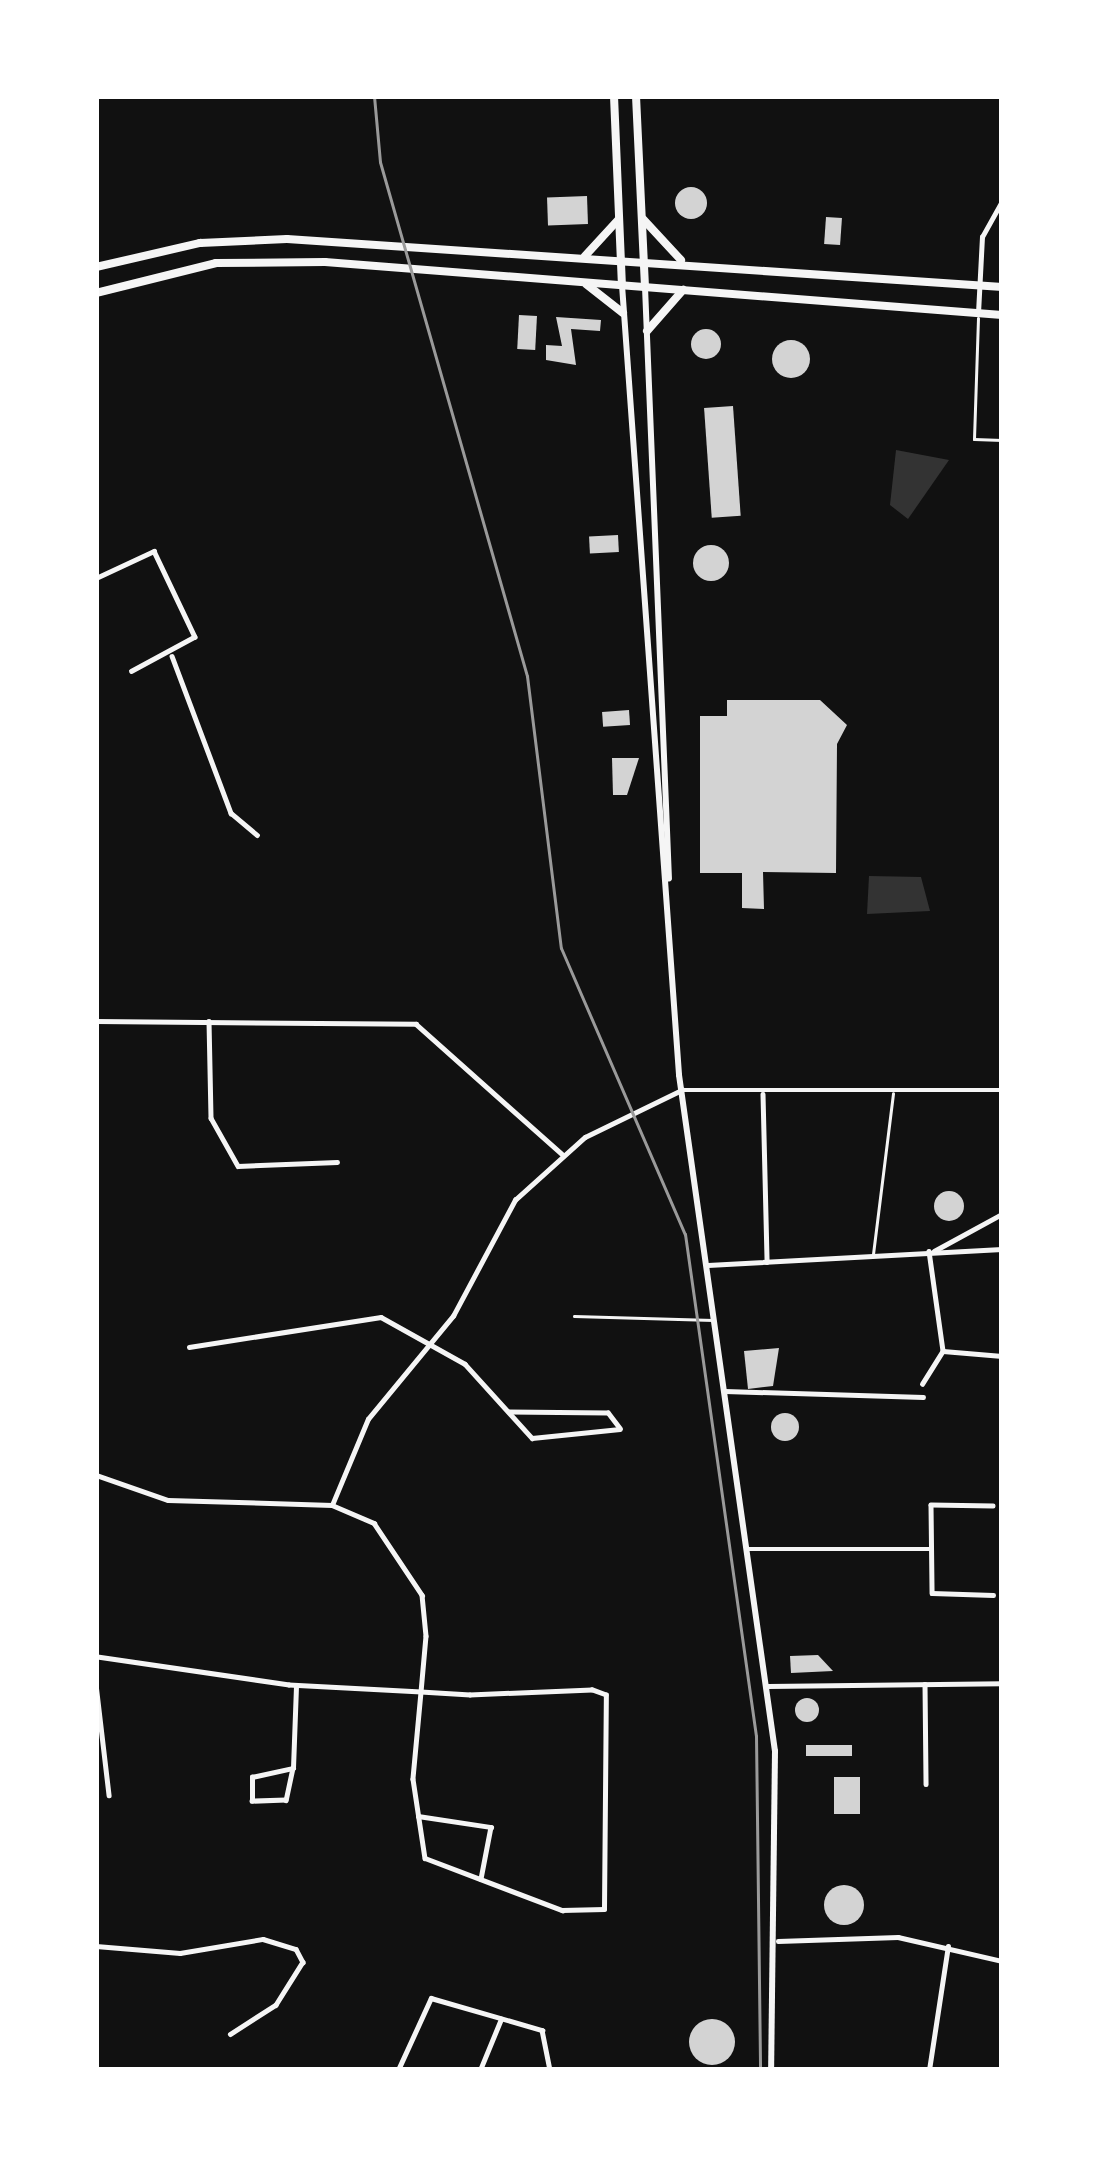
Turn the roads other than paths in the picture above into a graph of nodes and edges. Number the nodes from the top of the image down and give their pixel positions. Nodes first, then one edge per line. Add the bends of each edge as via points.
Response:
1 (614, 96) edge
2 (636, 96) edge
3 (1002, 201) edge
4 (641, 215) junction
5 (619, 218) junction
6 (324, 242) junction
7 (585, 256) junction
8 (621, 258) junction
9 (643, 260) junction
10 (325, 262) junction
11 (688, 263) junction
12 (96, 267) edge
13 (579, 281) junction
14 (622, 285) junction
15 (979, 285) junction
16 (645, 286) junction
17 (1002, 287) edge
18 (684, 290) junction
19 (96, 293) edge
20 (623, 313) junction
21 (978, 313) junction
22 (1002, 315) edge
23 (647, 331) junction
24 (1002, 440) edge
25 (96, 578) edge
26 (172, 656) junction
27 (132, 671) dead end
28 (257, 835) dead end
29 (668, 882) junction
30 (209, 1020) junction
31 (96, 1021) edge
32 (682, 1090) junction
33 (1002, 1090) edge
34 (764, 1092) junction
35 (893, 1092) junction
36 (562, 1154) junction
37 (337, 1162) dead end
38 (1002, 1214) edge
39 (1002, 1249) edge
40 (932, 1251) junction
41 (873, 1255) junction
42 (767, 1262) junction
43 (708, 1265) junction
44 (574, 1316) dead end
45 (715, 1321) junction
46 (435, 1342) junction
47 (189, 1347) dead end
48 (943, 1352) junction
49 (1002, 1357) edge
50 (922, 1384) dead end
51 (724, 1391) junction
52 (923, 1397) dead end
53 (508, 1412) junction
54 (96, 1475) edge
55 (332, 1505) junction
56 (993, 1506) dead end
57 (932, 1549) junction
58 (748, 1550) junction
59 (993, 1595) dead end
60 (96, 1657) edge
61 (1002, 1683) edge
62 (96, 1684) edge
63 (925, 1684) junction
64 (296, 1686) junction
65 (768, 1686) junction
66 (422, 1692) junction
67 (293, 1768) junction
68 (926, 1784) dead end
69 (109, 1795) dead end
70 (418, 1816) junction
71 (481, 1879) junction
72 (778, 1941) junction
73 (96, 1946) edge
74 (948, 1946) junction
75 (1002, 1961) edge
76 (501, 2019) junction
77 (231, 2034) dead end
78 (398, 2070) edge
79 (480, 2070) edge
80 (550, 2070) edge
81 (771, 2070) edge
82 (929, 2070) edge

1 - 5 main road
2 - 4 main road
3 - 15 street via 985,226
4 - 9 main road
4 - 11 main road
5 - 7 main road
5 - 8 main road
6 - 7 main road
6 - 10 main road
6 - 12 main road via 232,239
7 - 8 main road
8 - 9 main road
8 - 14 main road
9 - 11 main road
9 - 16 main road
10 - 13 main road
10 - 19 main road via 216,263
11 - 15 main road
13 - 14 main road
13 - 20 main road
14 - 16 main road
14 - 20 main road
15 - 17 main road
15 - 21 street
16 - 18 main road
16 - 23 main road
18 - 21 main road
18 - 23 main road
20 - 29 main road
21 - 22 main road
21 - 24 lane via 974,439
23 - 29 main road
25 - 26 street via 154,551 195,637
26 - 27 street
26 - 28 street via 230,813
29 - 32 main road
30 - 31 street
30 - 36 street via 435,1030
30 - 37 street via 211,1118 238,1166
32 - 34 street
32 - 36 street
32 - 43 main road
33 - 35 street
34 - 35 street
34 - 42 street
35 - 41 lane
36 - 46 street via 515,1200
38 - 40 street
39 - 40 street
40 - 41 street
40 - 48 street
41 - 42 street
42 - 43 street
43 - 45 main road
44 - 45 lane
45 - 51 main road
46 - 47 street via 395,1320 348,1316
46 - 53 street
46 - 55 street via 368,1419
48 - 49 street
48 - 50 street
51 - 52 street
51 - 58 main road
53 - 53 street via 540,1441 620,1430 608,1413
54 - 55 street via 168,1500
55 - 66 street via 374,1523 405,1557 422,1595
56 - 57 street via 932,1505
57 - 58 street
57 - 59 street via 932,1593
58 - 65 main road
60 - 64 street
61 - 63 street
62 - 69 street
63 - 65 street
63 - 68 street
64 - 66 street
64 - 67 street
65 - 72 main road
66 - 70 street
66 - 71 street via 592,1690 611,1711 604,1909 562,1910
67 - 67 street via 252,1777 252,1801 286,1800
70 - 71 street via 425,1858
70 - 71 street via 491,1827
72 - 74 street
72 - 81 main road
73 - 77 street via 180,1953 263,1939 302,1961 276,2006
74 - 75 street
74 - 82 street
76 - 78 street via 431,1999
76 - 79 street
76 - 80 street via 542,2030

